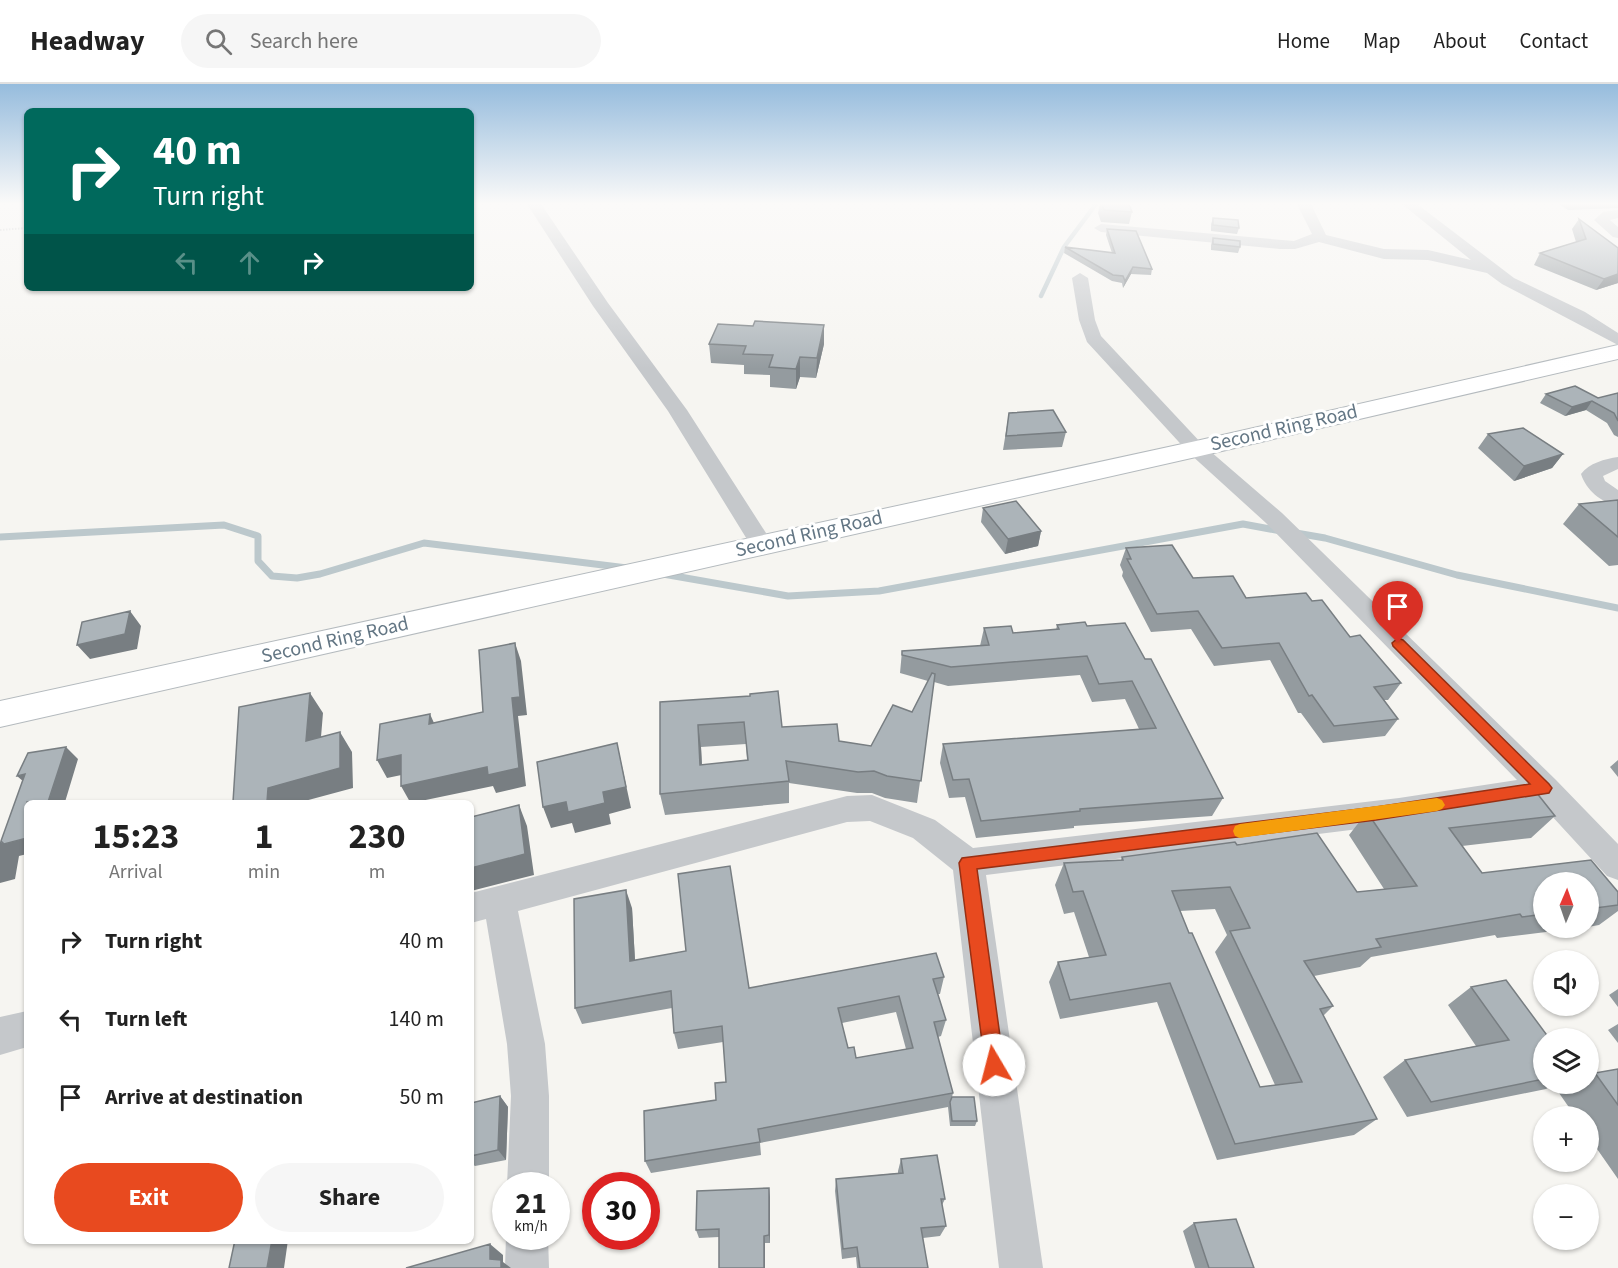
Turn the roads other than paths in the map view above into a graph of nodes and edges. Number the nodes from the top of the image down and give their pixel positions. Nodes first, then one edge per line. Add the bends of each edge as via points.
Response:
1 (570, 259) edge
2 (1447, 259) edge
3 (1478, 259) edge
4 (1490, 269) junction
5 (1080, 278) dead end
6 (1618, 340) edge
7 (1618, 352) edge
8 (1196, 448) junction
9 (1618, 463) edge
10 (1618, 500) edge
11 (761, 544) junction
12 (0, 714) edge
13 (1544, 788) junction
14 (968, 863) junction
15 (1618, 866) edge
16 (485, 904) edge
17 (24, 1030) edge
18 (0, 1036) edge
19 (528, 1172) edge
20 (527, 1250) edge
21 (527, 1268) edge
22 (1021, 1268) edge

1 - 11 street via 677,410
2 - 4 street
3 - 4 street
4 - 6 street
5 - 8 street via 1093,338
7 - 8 main road, Second Ring Road
8 - 11 main road, Second Ring Road
8 - 13 street via 1274,518
9 - 10 street via 1592,474 1595,484
11 - 12 main road, Second Ring Road
13 - 14 street via 1376,814
13 - 15 street
14 - 16 street via 924,829 872,808 847,809
14 - 22 street
16 - 19 street via 526,1044 530,1096
17 - 18 street
20 - 21 street

